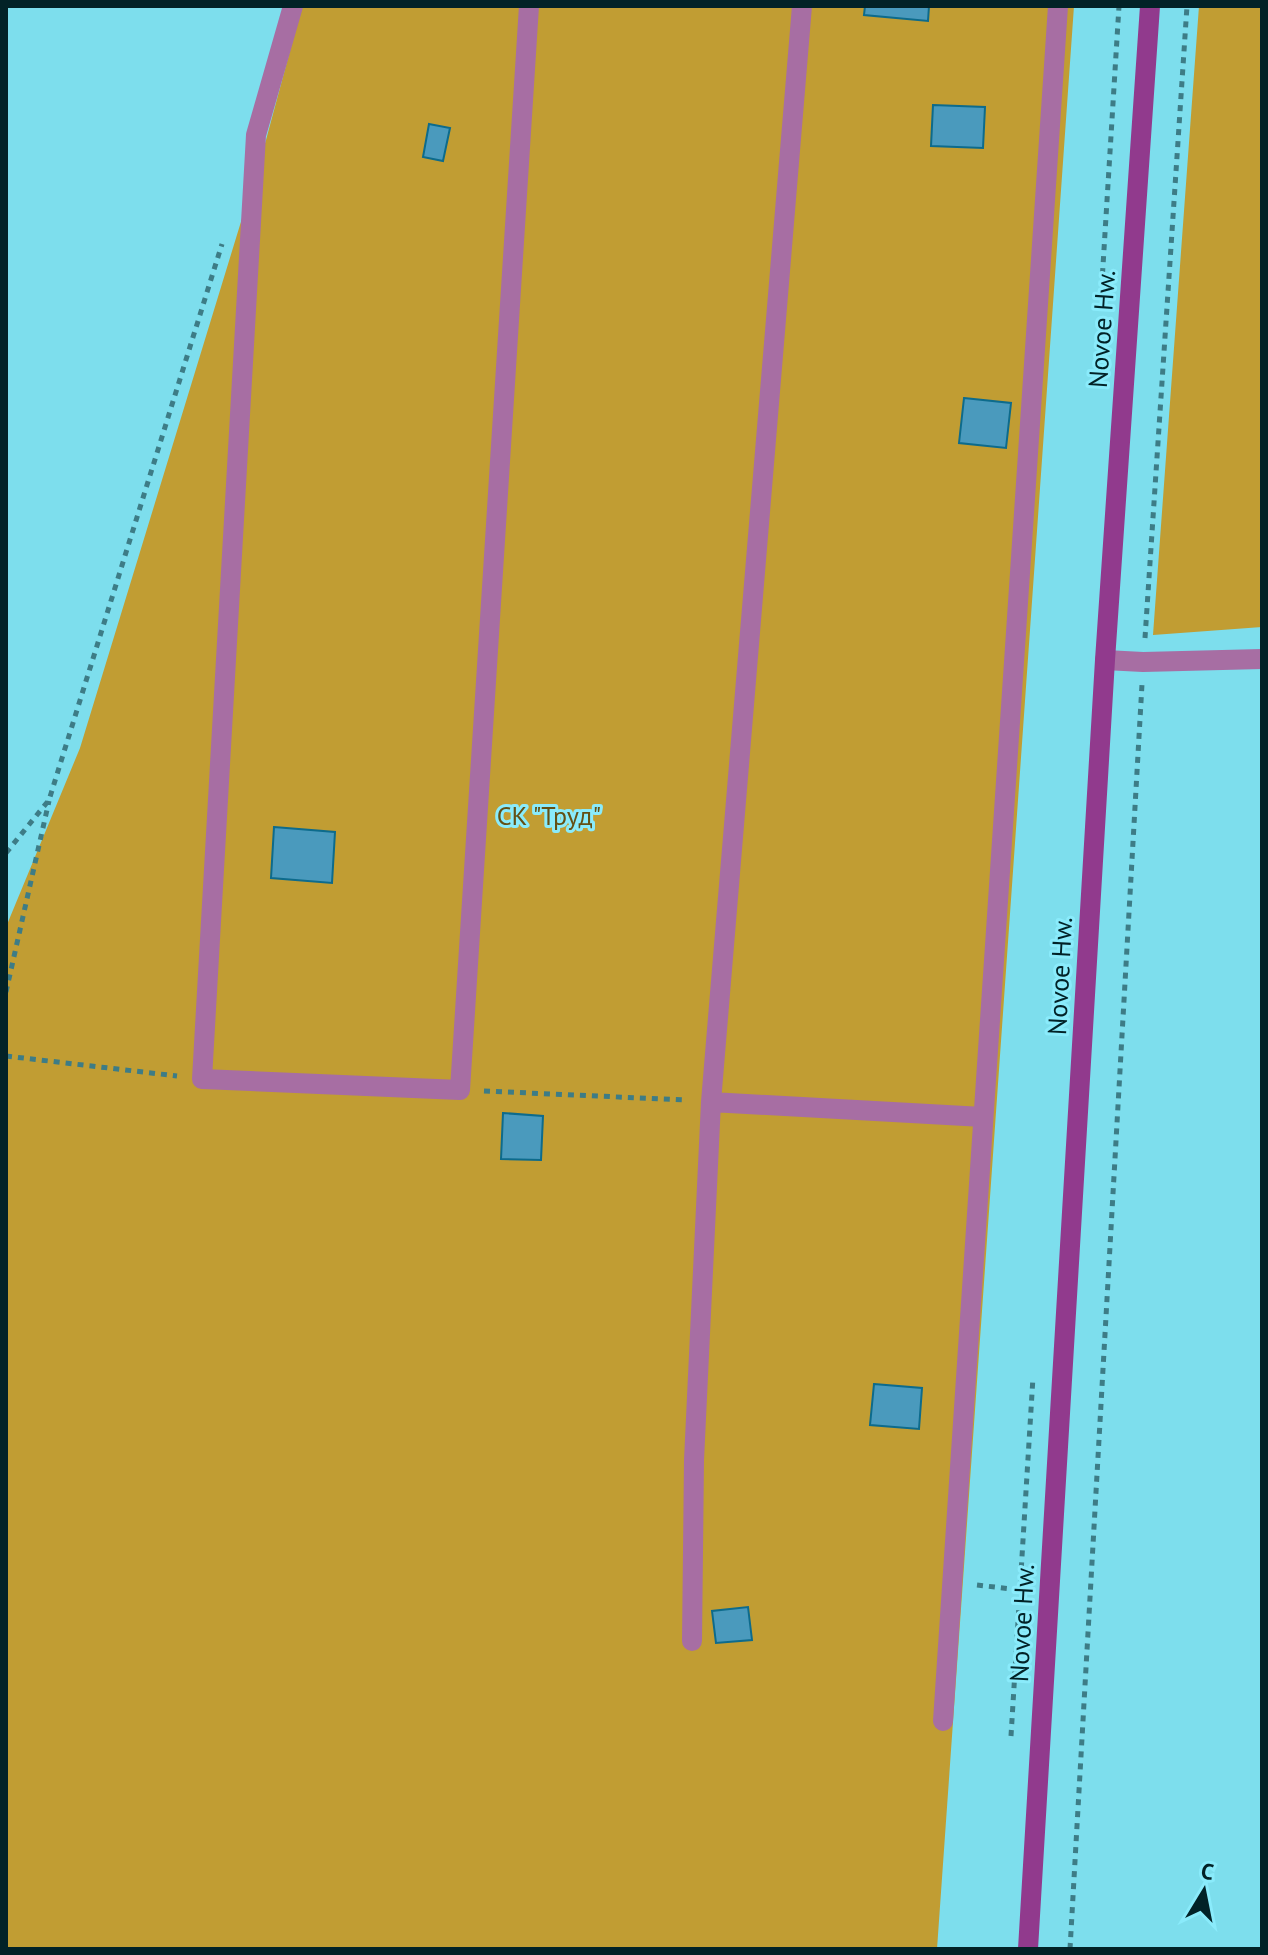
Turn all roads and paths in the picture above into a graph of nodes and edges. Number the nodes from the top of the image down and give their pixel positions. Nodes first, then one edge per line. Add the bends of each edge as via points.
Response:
1 (293, 6) edge
2 (529, 6) edge
3 (802, 6) edge
4 (1058, 6) edge
5 (1150, 6) edge
6 (1187, 6) edge
7 (223, 241) dead end
8 (1262, 659) edge
9 (1105, 660) junction
10 (1143, 662) junction
11 (49, 800) junction
12 (6, 853) edge
13 (6, 992) edge
14 (6, 1056) edge
15 (202, 1079) junction
16 (460, 1090) junction
17 (711, 1102) junction
18 (983, 1117) junction
19 (952, 1582) junction
20 (1020, 1590) dead end
21 (692, 1641) dead end
22 (943, 1721) dead end
23 (1028, 1949) edge
24 (1070, 1949) edge

1 - 15 street via 256,135
2 - 16 street
3 - 17 street
4 - 18 street
5 - 9 main road, Novoe Hw.
6 - 10 path
7 - 11 path
8 - 10 street
9 - 10 street
9 - 23 main road, Novoe Hw.
10 - 24 path
11 - 12 path
11 - 13 path
14 - 15 path
15 - 16 street
16 - 17 path
17 - 18 street
17 - 21 street via 694,1460
18 - 19 street
19 - 20 path
19 - 22 street

